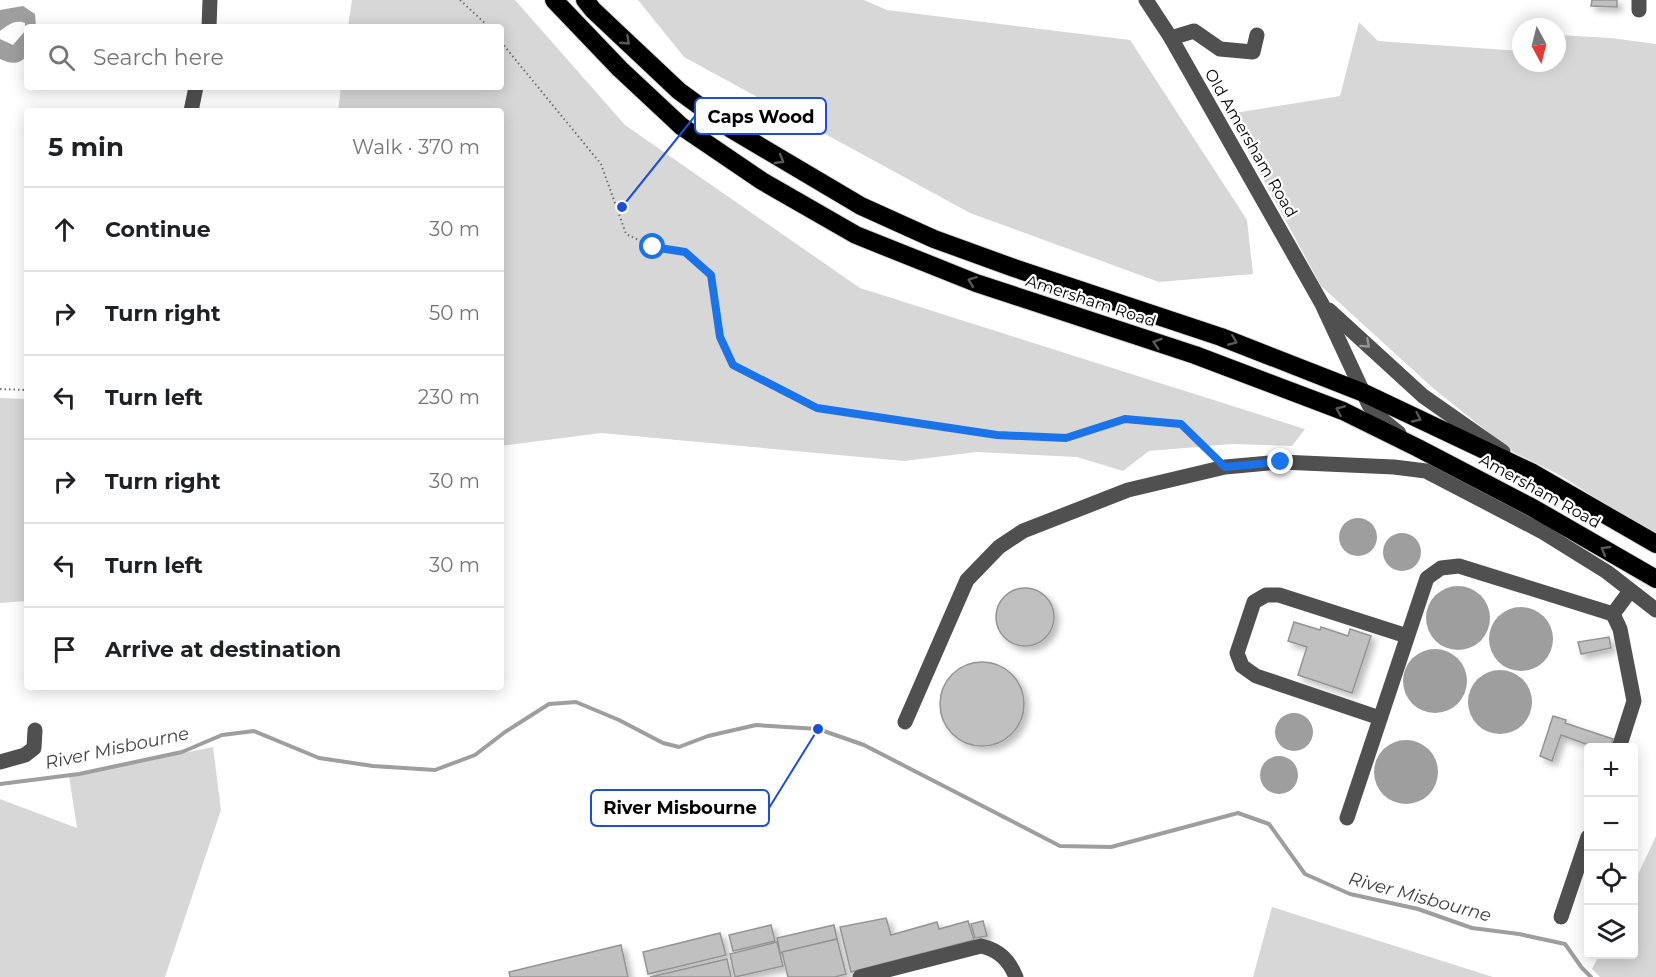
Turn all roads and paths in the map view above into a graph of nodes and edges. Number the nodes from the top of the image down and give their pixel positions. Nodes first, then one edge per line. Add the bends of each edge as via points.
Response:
1 (210, 0) edge
2 (460, 0) edge
3 (554, 0) edge
4 (585, 0) edge
5 (1146, 0) edge
6 (209, 24) edge
7 (486, 24) edge
8 (1257, 35) dead end
9 (1171, 38) junction
10 (504, 46) edge
11 (195, 90) edge
12 (191, 108) edge
13 (1322, 304) junction
14 (0, 388) edge
15 (24, 390) edge
16 (1364, 393) junction
17 (1418, 448) junction
18 (1225, 467) junction
19 (1533, 473) junction
20 (1656, 544) edge
21 (1656, 579) edge
22 (1630, 591) junction
23 (1656, 610) edge
24 (1613, 614) junction
25 (1407, 636) junction
26 (1380, 718) junction
27 (905, 722) dead end
28 (34, 730) dead end
29 (1620, 743) edge
30 (0, 762) edge
31 (1347, 818) dead end
32 (1584, 849) edge
33 (1561, 917) dead end
34 (860, 977) edge
35 (1016, 977) edge

1 - 6 street
2 - 7 path
17 -> 3 highway, Amersham Road via 1332,407 1195,355 976,283 856,235 762,181 681,126
4 -> 16 highway via 679,91 731,129 861,206 934,239 1221,337
5 - 9 street, Old Amersham Road
8 - 9 street via 1253,52 1220,49 1194,32
9 - 13 street, Old Amersham Road
10 - 18 path via 601,164 626,234 653,247 685,252 711,275 720,337 733,365 817,408 997,435 1066,438 1125,419 1181,424
11 - 12 street
13 - 16 street, Old Amersham Road
13 -> 19 street, Old Amersham Road via 1423,396
14 - 15 path
16 - 17 street, Old Amersham Road via 1384,421
16 -> 19 highway
21 -> 17 highway, Amersham Road
18 - 22 street via 1281,462 1394,466 1426,471 1541,531
18 - 27 street via 1128,490 1023,531 999,547 967,580
19 - 20 highway
22 - 23 street
22 - 24 street
24 - 25 street via 1459,566 1442,568 1427,578
24 - 29 street via 1620,628 1634,701
25 - 26 street
25 - 26 street via 1279,595 1266,595 1254,602 1237,653 1242,666 1256,676
26 - 31 street
28 - 30 street via 34,748 25,755
32 - 33 street
34 - 35 street via 981,946 1002,956

